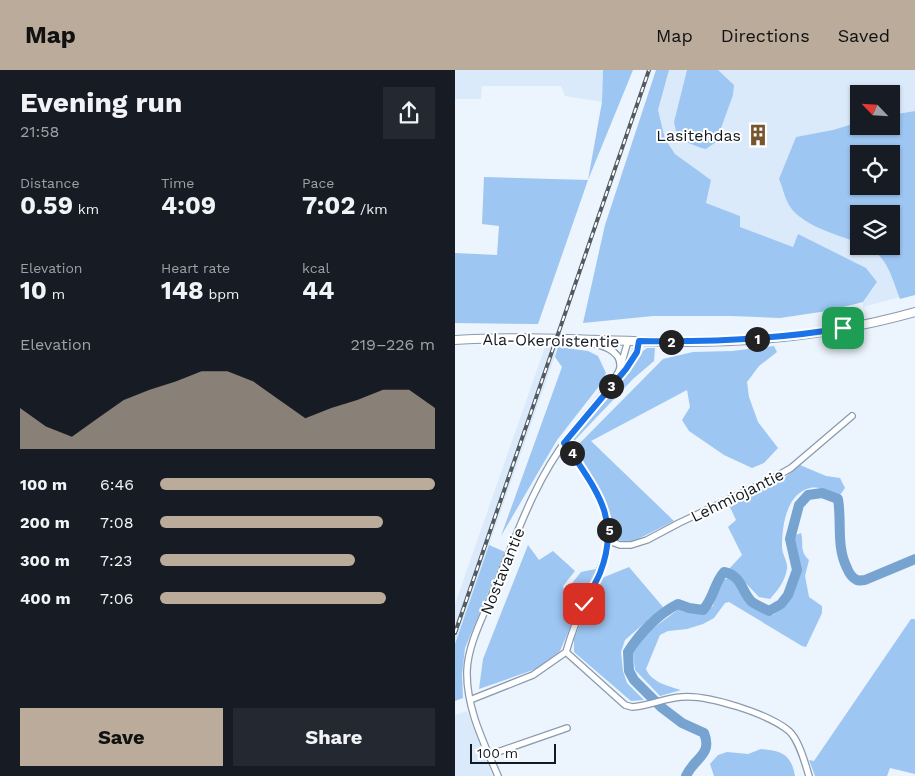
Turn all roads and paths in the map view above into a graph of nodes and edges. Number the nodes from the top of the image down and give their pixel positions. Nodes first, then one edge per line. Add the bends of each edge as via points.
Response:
1 (915, 312) edge
2 (455, 340) edge
3 (581, 340) junction
4 (628, 341) junction
5 (639, 341) junction
6 (620, 368) junction
7 (612, 385) junction
8 (852, 416) dead end
9 (564, 443) junction
10 (609, 541) junction
11 (566, 652) junction
12 (470, 700) junction
13 (567, 728) dead end
14 (489, 754) junction
15 (498, 776) edge
16 (809, 776) edge

1 - 5 main road, Ala-Okeroistentie via 852,327 786,337 737,341
2 - 3 main road, Ala-Okeroistentie
3 - 4 main road, Ala-Okeroistentie
3 - 6 street via 610,349 618,356
4 - 5 main road, Ala-Okeroistentie
4 - 6 street, Nostavantie
5 - 7 street, Nostavantie via 637,352
6 - 7 street, Nostavantie
7 - 9 street, Nostavantie
8 - 10 street, Lehmiojantie via 791,468 772,479 647,540 631,545
9 - 10 street via 599,494 609,525
9 - 12 street, Nostavantie via 539,485 476,635 467,670
10 - 11 street via 600,572
11 - 12 street via 533,675
11 - 16 street via 625,704 633,707 697,697 768,717 790,732
12 - 14 street, Nostavantie
13 - 14 street
14 - 15 street, Nostavantie

